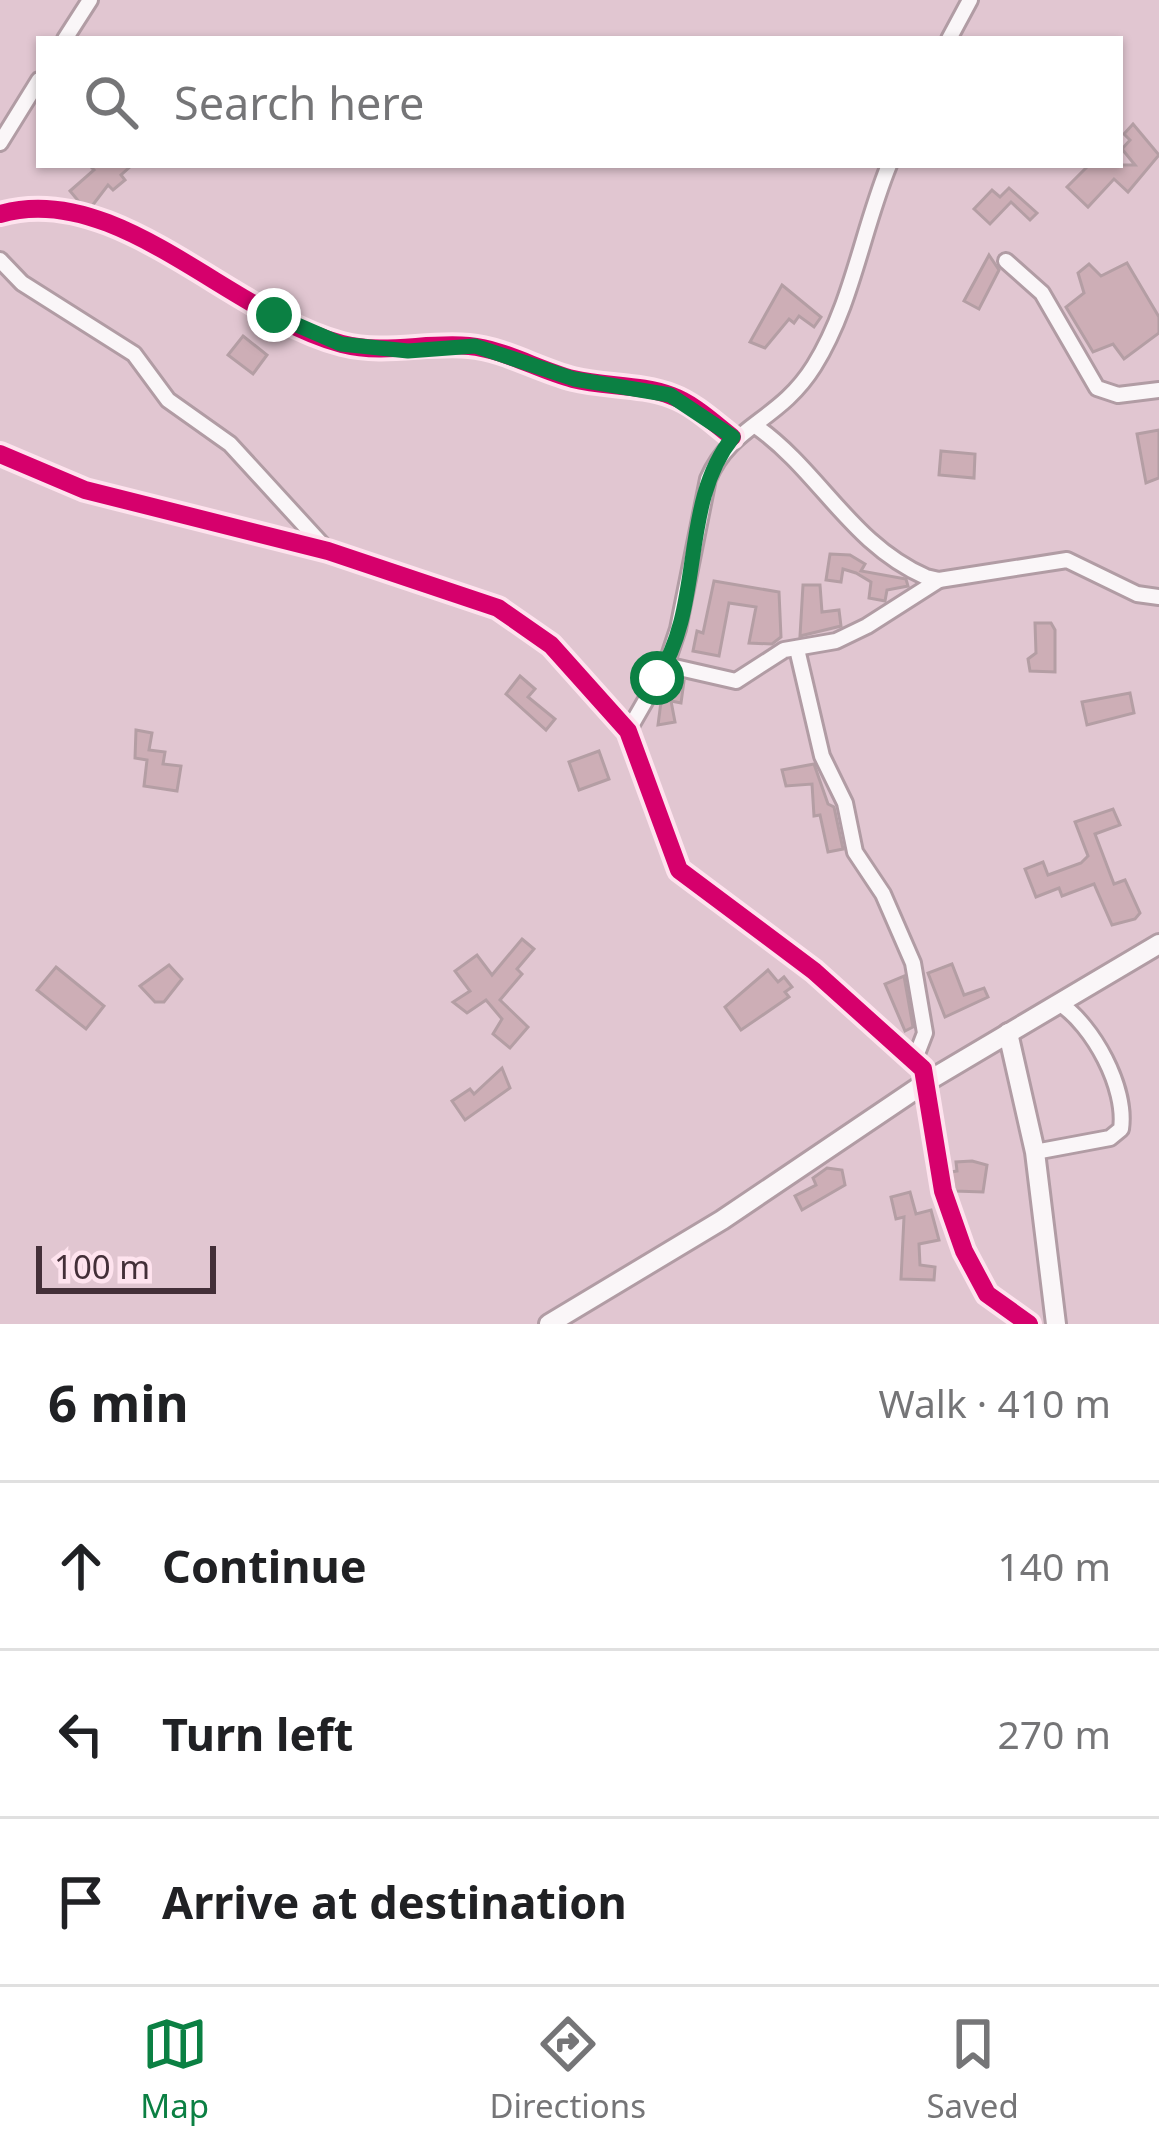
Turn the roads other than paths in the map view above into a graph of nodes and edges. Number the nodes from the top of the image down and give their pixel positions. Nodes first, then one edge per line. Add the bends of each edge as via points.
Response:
1 (90, 0) edge
2 (970, 0) edge
3 (67, 36) edge
4 (951, 36) edge
5 (36, 85) edge
6 (0, 142) edge
7 (888, 168) edge
8 (0, 214) edge
9 (0, 260) edge
10 (1006, 260) dead end
11 (1159, 390) edge
12 (757, 427) junction
13 (733, 437) junction
14 (0, 454) edge
15 (328, 551) junction
16 (939, 580) junction
17 (1159, 597) edge
18 (797, 649) junction
19 (666, 665) junction
20 (628, 731) junction
21 (1159, 944) edge
22 (1059, 1003) junction
23 (1008, 1033) junction
24 (915, 1059) junction
25 (928, 1081) junction
26 (1035, 1151) junction
27 (551, 1323) edge
28 (1029, 1324) edge
29 (1056, 1324) edge

1 - 3 street
2 - 4 street
5 - 6 street
7 - 12 street via 862,231 851,289 816,364
8 - 13 street via 53,208 120,226 228,293 341,344 475,346 574,379 670,395
9 - 15 street via 22,283 134,354 168,400 230,443
10 - 11 street via 1042,293 1097,388 1118,395
12 - 13 street
12 - 16 street via 790,450 849,525 905,568
13 - 19 street via 708,479
14 - 15 street via 85,490
15 - 20 street via 520,620
16 - 17 street via 1067,560
16 - 18 street via 866,626
18 - 19 street via 736,681
18 - 24 street via 854,852 884,894 913,963 925,1033
19 - 20 street
20 - 24 street via 680,870
21 - 22 street
22 - 23 street
22 - 26 street via 1088,1026 1124,1109 1121,1129
23 - 25 street
23 - 26 street
24 - 25 street
25 - 27 street
25 - 28 street via 943,1190 964,1251 987,1294
26 - 29 street

